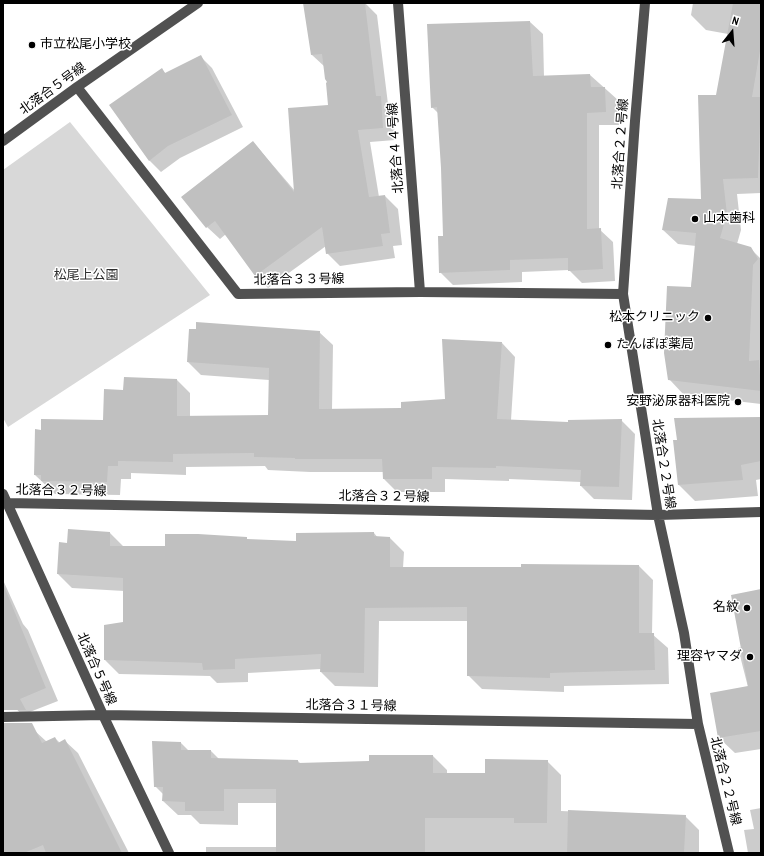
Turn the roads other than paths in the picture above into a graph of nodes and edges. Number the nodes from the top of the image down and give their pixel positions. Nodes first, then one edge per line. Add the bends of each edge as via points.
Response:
1 (198, 3) edge
2 (398, 3) edge
3 (645, 3) edge
4 (77, 87) junction
5 (3, 141) edge
6 (420, 292) junction
7 (623, 294) junction
8 (5, 499) edge
9 (761, 512) edge
10 (658, 515) junction
11 (103, 715) junction
12 (3, 717) edge
13 (698, 724) junction
14 (169, 853) edge
15 (729, 853) edge

1 - 4 street, 北落合５号線
2 - 6 street, 北落合４４号線
3 - 7 street, 北落合２２号線
4 - 5 street, 北落合５号線
4 - 6 street, 北落合３３号線 via 238,294
6 - 7 street, 北落合３３号線
7 - 10 street, 北落合２２号線
8 - 10 street, 北落合３２号線
8 - 11 street, 北落合５号線
9 - 10 street, 北落合３２号線
10 - 13 street, 北落合２２号線 via 684,633
11 - 12 street, 北落合３１号線
11 - 13 street, 北落合３１号線
11 - 14 street, 北落合５号線
13 - 15 street, 北落合２２号線

